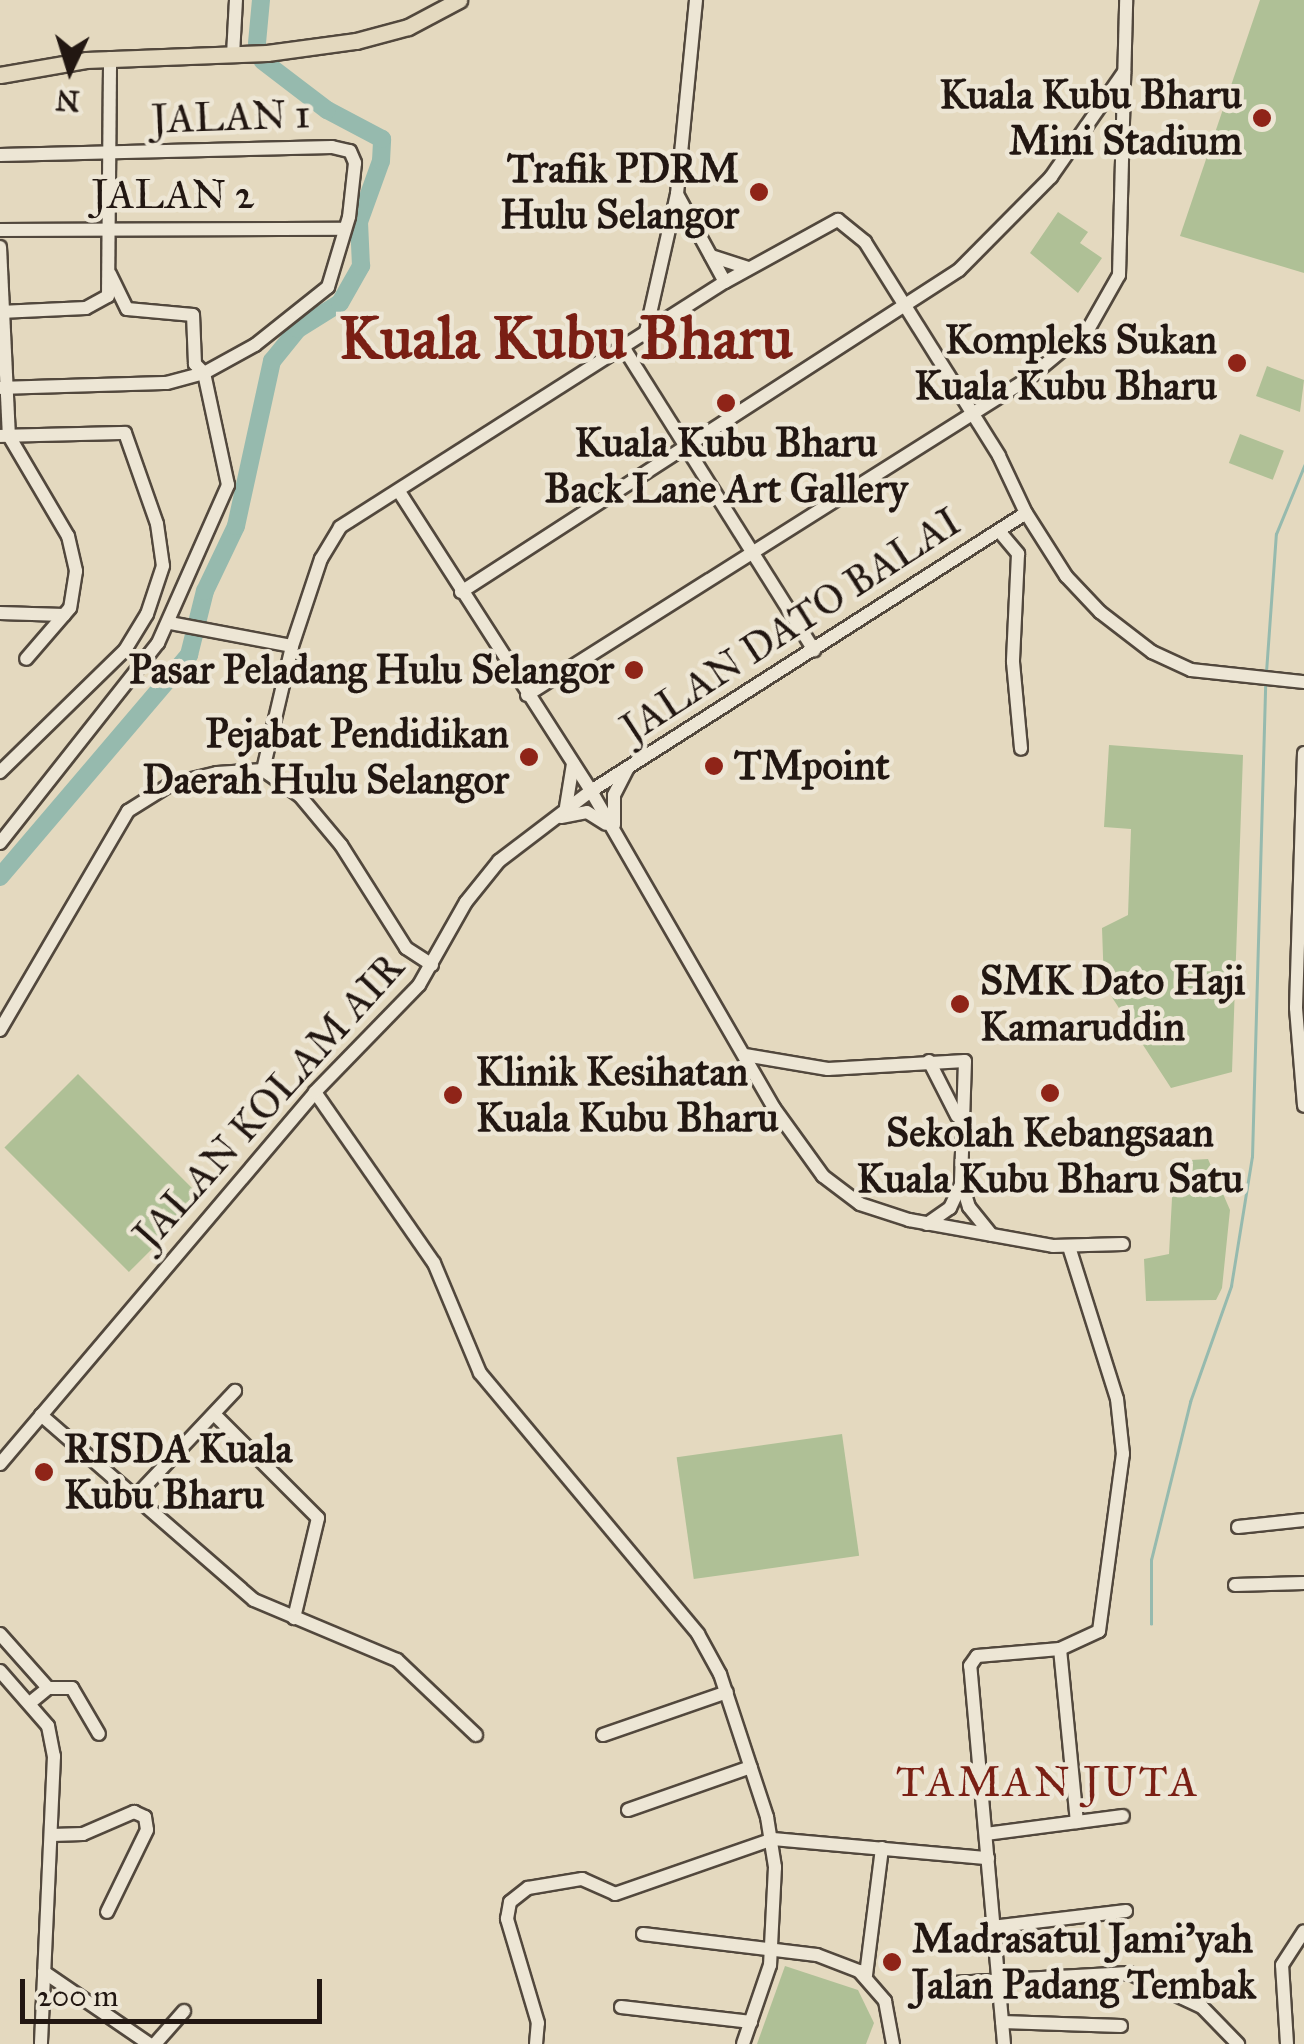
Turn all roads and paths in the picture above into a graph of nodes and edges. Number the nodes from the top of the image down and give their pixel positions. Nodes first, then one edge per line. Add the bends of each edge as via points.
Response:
1 (236, 0) edge
2 (696, 0) edge
3 (1126, 0) edge
4 (454, 1) edge
5 (233, 54) junction
6 (110, 58) junction
7 (1125, 70) junction
8 (0, 75) edge
9 (1105, 106) junction
10 (1125, 106) junction
11 (111, 153) junction
12 (0, 155) edge
13 (677, 194) junction
14 (110, 226) junction
15 (346, 229) junction
16 (0, 230) edge
17 (696, 234) junction
18 (667, 244) junction
19 (0, 247) edge
20 (711, 256) junction
21 (748, 268) junction
22 (110, 274) junction
23 (725, 282) junction
24 (902, 308) junction
25 (0, 312) edge
26 (645, 336) junction
27 (626, 350) junction
28 (204, 373) junction
29 (3, 388) edge
30 (972, 413) junction
31 (3, 438) edge
32 (686, 450) junction
33 (400, 493) junction
34 (1026, 513) junction
35 (1000, 530) junction
36 (751, 551) junction
37 (462, 592) junction
38 (0, 614) edge
39 (64, 614) junction
40 (170, 623) junction
41 (292, 646) junction
42 (814, 650) junction
43 (26, 659) dead end
44 (1304, 682) edge
45 (528, 696) junction
46 (1021, 749) dead end
47 (1304, 754) edge
48 (575, 767) junction
49 (263, 770) junction
50 (622, 771) junction
51 (0, 772) edge
52 (591, 790) junction
53 (564, 809) junction
54 (552, 818) junction
55 (615, 833) junction
56 (0, 843) edge
57 (432, 965) junction
58 (0, 1030) edge
59 (745, 1056) junction
60 (930, 1061) junction
61 (315, 1092) junction
62 (1304, 1106) edge
63 (959, 1123) junction
64 (961, 1181) junction
65 (926, 1224) junction
66 (992, 1235) junction
67 (1123, 1244) dead end
68 (1068, 1247) junction
69 (235, 1391) dead end
70 (214, 1414) junction
71 (41, 1415) junction
72 (0, 1464) edge
73 (134, 1497) junction
74 (1304, 1520) edge
75 (1238, 1527) dead end
76 (1304, 1583) edge
77 (1235, 1585) dead end
78 (294, 1618) junction
79 (0, 1634) edge
80 (1060, 1649) junction
81 (0, 1671) edge
82 (48, 1688) junction
83 (727, 1692) junction
84 (30, 1702) junction
85 (99, 1734) dead end
86 (476, 1735) dead end
87 (603, 1735) dead end
88 (751, 1767) junction
89 (628, 1810) dead end
90 (1123, 1816) dead end
91 (1077, 1822) junction
92 (986, 1834) junction
93 (52, 1836) junction
94 (774, 1839) junction
95 (882, 1848) junction
96 (988, 1858) junction
97 (1126, 1911) dead end
98 (108, 1912) dead end
99 (992, 1928) junction
100 (1304, 1931) edge
101 (643, 1934) dead end
102 (772, 1950) junction
103 (44, 1972) junction
104 (866, 1975) junction
105 (997, 1978) junction
106 (954, 1983) dead end
107 (621, 2007) dead end
108 (184, 2010) dead end
109 (751, 2022) junction
110 (1002, 2022) junction
111 (1122, 2026) dead end
112 (41, 2044) edge
113 (152, 2044) edge
114 (536, 2044) edge
115 (743, 2044) edge
116 (893, 2044) edge
117 (1004, 2044) edge
118 (1238, 2044) edge
119 (1286, 2044) edge

1 - 5 street
2 - 13 street
3 - 7 street
4 - 5 main road via 380,36
5 - 6 main road
6 - 8 main road
6 - 11 street
7 - 9 street
7 - 10 street
9 - 10 street
9 - 24 street via 985,247
10 - 30 street via 1120,264 1109,301 1065,350
11 - 12 street, JALAN 1
11 - 14 street
11 - 15 street, JALAN 1 via 344,148 355,162
13 - 17 street
13 - 18 street
14 - 15 street, JALAN 2
14 - 16 street, JALAN 2
14 - 22 street
15 - 28 street, JALAN 1 via 321,295
17 - 18 street
17 - 20 street
18 - 26 street
19 - 25 street
20 - 21 street
20 - 23 street
21 - 23 street
21 - 24 street via 830,220 854,228
22 - 25 street via 108,296 97,306
22 - 28 street via 128,310 193,315 195,364
23 - 26 street
24 - 30 street
24 - 32 street
25 - 29 street
26 - 27 street
27 - 32 street
27 - 33 street
28 - 29 street, JALAN 1 via 153,385
28 - 40 street via 228,486
29 - 31 street
30 - 34 street
30 - 36 street
31 - 39 street via 74,552 74,599
31 - 51 street via 125,433 157,524 163,566 147,614 124,650
32 - 36 street
32 - 37 street
33 - 37 street
33 - 41 street via 340,528 321,560
34 - 35 street, JALAN DATO BALAI
34 - 44 street via 1066,576 1116,626 1191,670
35 - 42 street, JALAN DATO BALAI
35 - 46 street via 1018,554 1013,662
36 - 42 street
36 - 45 street
37 - 45 street
38 - 39 street
39 - 43 street via 59,629
40 - 41 street
40 - 56 street via 105,716
41 - 49 street
42 - 50 street, JALAN DATO BALAI
45 - 48 street
47 - 62 street via 1296,1008
48 - 50 street
48 - 52 street
48 - 53 street
49 - 57 street via 310,808 406,948
49 - 58 street via 171,784 128,811
50 - 52 street, JALAN DATO BALAI
50 - 55 street via 614,795
52 - 53 street, JALAN KOLAM AIR
52 - 55 street
53 - 54 street, JALAN KOLAM AIR
54 - 55 street via 587,812
54 - 57 street, JALAN KOLAM AIR via 482,878
55 - 59 street
57 - 61 street, JALAN KOLAM AIR
59 - 60 street via 828,1069
59 - 65 street via 823,1176 860,1204
60 - 63 street
60 - 63 street via 965,1062
61 - 71 street, JALAN KOLAM AIR
61 - 83 street via 434,1263 480,1373 698,1634
63 - 64 street
64 - 65 street via 950,1208
64 - 66 street via 969,1206
65 - 66 street
66 - 68 street
67 - 68 street
68 - 80 street via 1118,1399 1124,1454 1100,1631
69 - 70 street
70 - 73 street
70 - 78 street via 318,1518
71 - 72 street, JALAN KOLAM AIR
71 - 73 street
73 - 78 street via 254,1600
74 - 75 street
76 - 77 street
78 - 86 street via 397,1660
79 - 82 street
80 - 91 street
80 - 92 street via 977,1656 968,1689
81 - 84 street
82 - 84 street
82 - 85 street via 72,1688
83 - 87 street
83 - 88 street
84 - 93 street via 52,1739
88 - 89 street
88 - 94 street
90 - 91 street
91 - 92 street
92 - 96 street
93 - 98 street via 83,1834 134,1812 145,1817 148,1830
93 - 103 street
94 - 95 street
94 - 102 street
94 - 114 street via 615,1894 571,1878 528,1888 510,1902 508,1929 538,2023
95 - 96 street
95 - 104 street
96 - 99 street
97 - 99 street
99 - 105 street
100 - 119 street via 1282,1965
101 - 102 street
102 - 104 street via 817,1955
102 - 109 street
103 - 112 street
103 - 113 street
104 - 116 street via 886,2001
105 - 106 street
105 - 110 street
105 - 118 street via 1134,1975 1202,2007
107 - 109 street
108 - 113 street
109 - 115 street
110 - 111 street
110 - 117 street

